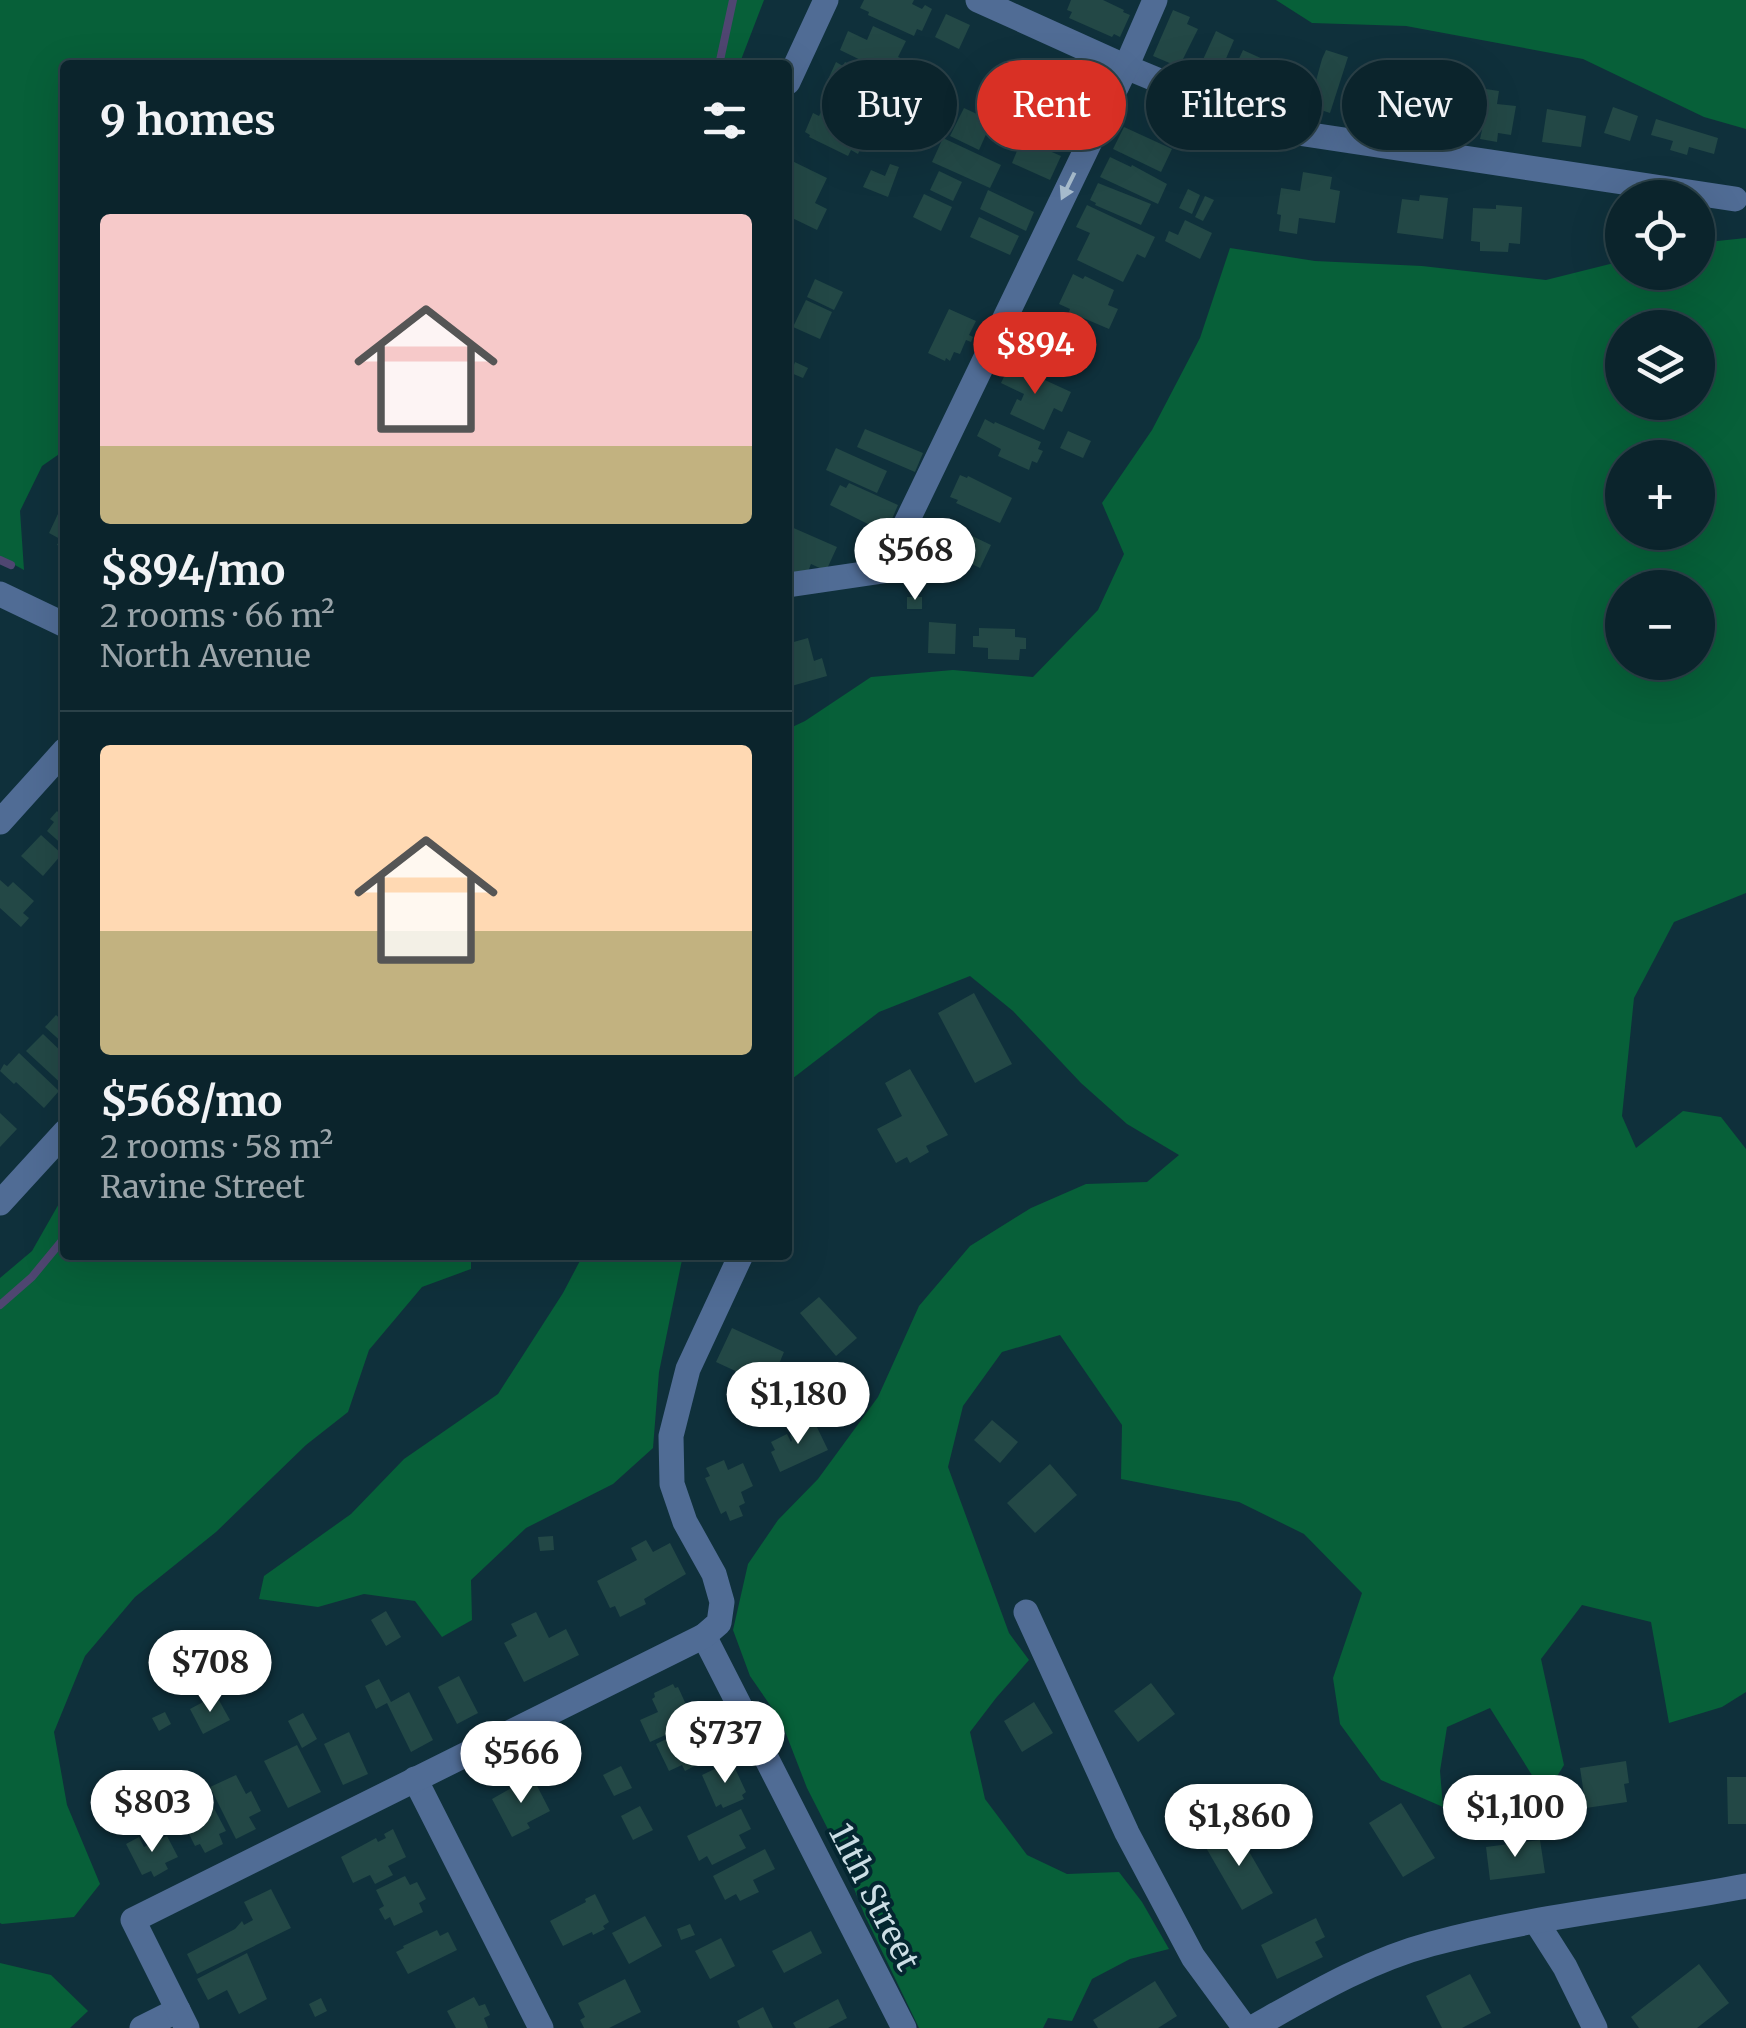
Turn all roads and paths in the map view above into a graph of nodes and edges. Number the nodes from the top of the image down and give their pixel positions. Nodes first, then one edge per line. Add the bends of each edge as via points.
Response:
1 (826, 0) edge
2 (978, 0) edge
3 (1154, 0) edge
4 (1113, 60) edge
5 (1126, 66) joint
6 (792, 73) edge
7 (1086, 150) edge
8 (1736, 198) dead end
9 (792, 584) edge
10 (0, 594) edge
11 (60, 622) edge
12 (60, 756) edge
13 (0, 822) edge
14 (60, 1137) edge
15 (0, 1203) edge
16 (739, 1260) edge
17 (1026, 1612) dead end
18 (704, 1636) junction
19 (415, 1780) junction
20 (1746, 1886) edge
21 (1537, 1923) junction
22 (183, 2019) edge
23 (142, 2028) edge
24 (541, 2028) edge
25 (904, 2028) edge
26 (1248, 2028) edge
27 (1595, 2028) edge

1 - 6 street
2 - 4 street
3 - 5 street
5 - 8 street via 1278,130
7 -> 9 street via 883,572
10 - 11 street
12 - 13 street
14 - 15 street
16 - 18 street via 688,1369 671,1436 672,1484 722,1602 720,1623
17 - 26 street via 1193,1957
18 - 19 street
18 - 25 street, 11th Street
19 - 22 street via 133,1920
19 - 24 street
20 - 21 street
21 - 26 street via 1430,1944
21 - 27 street
22 - 23 street

